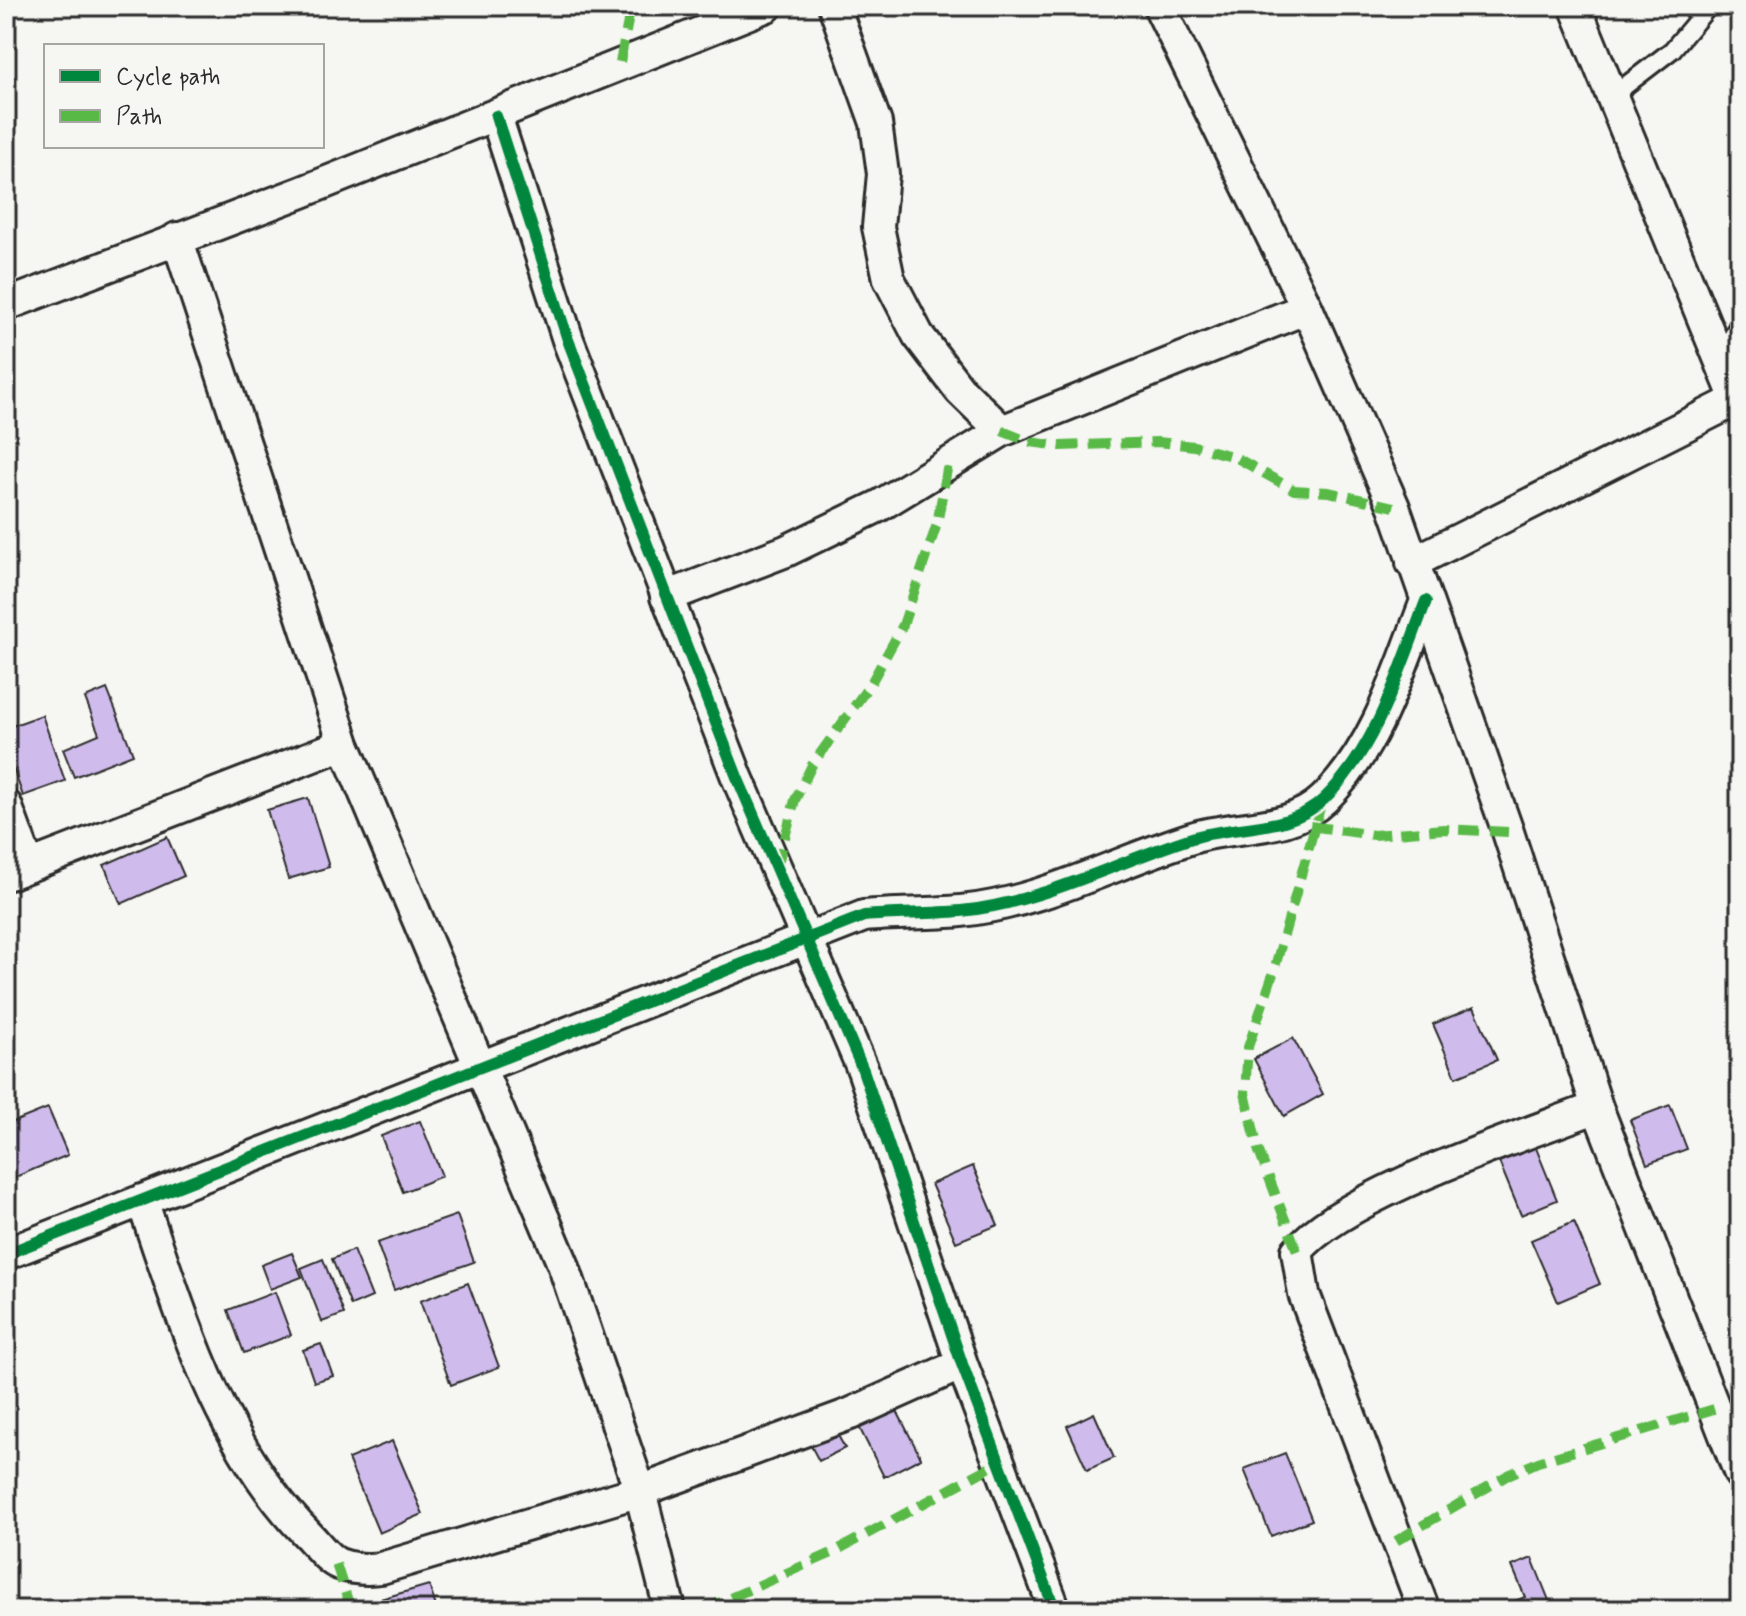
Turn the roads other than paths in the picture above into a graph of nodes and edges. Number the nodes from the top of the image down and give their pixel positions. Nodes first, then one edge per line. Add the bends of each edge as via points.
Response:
1 (767, 6) edge
2 (834, 6) edge
3 (1159, 6) edge
4 (1575, 6) edge
5 (1709, 6) edge
6 (1612, 96) junction
7 (496, 116) junction
8 (177, 238) junction
9 (6, 305) edge
10 (1307, 308) junction
11 (1740, 322) edge
12 (1720, 360) junction
13 (1738, 404) edge
14 (1002, 431) junction
15 (1412, 563) junction
16 (666, 597) junction
17 (1426, 601) junction
18 (344, 744) junction
19 (6, 805) edge
20 (17, 870) edge
21 (809, 937) junction
22 (481, 1065) junction
23 (1597, 1107) junction
24 (142, 1200) junction
25 (6, 1254) edge
26 (962, 1364) junction
27 (1740, 1474) edge
28 (640, 1491) junction
29 (670, 1610) edge
30 (1055, 1610) edge
31 (1424, 1610) edge

1 - 7 street
2 - 14 street via 876,123 883,174 878,227 889,279 918,335 960,390
3 - 10 street
4 - 6 street
5 - 6 lane via 1672,50
6 - 12 street
7 - 8 street
7 - 16 street via 568,340
8 - 9 street
8 - 18 street
10 - 14 street
10 - 15 street via 1394,507
11 - 12 lane
12 - 13 street
13 - 15 street
14 - 16 street via 879,506 786,551
15 - 17 street
16 - 21 street via 737,777
17 - 21 street via 1356,763 1322,801 1286,822 1195,837 1011,901 962,911 864,916
17 - 23 street
18 - 20 street
18 - 22 street
19 - 20 street
21 - 22 street
21 - 26 street via 863,1070
22 - 24 street
22 - 28 street via 563,1264
23 - 27 street
23 - 31 street via 1338,1216 1297,1251 1304,1294
24 - 25 street
24 - 28 street via 209,1381 247,1457 336,1564 381,1568
26 - 28 street via 850,1414
26 - 30 street
28 - 29 street

